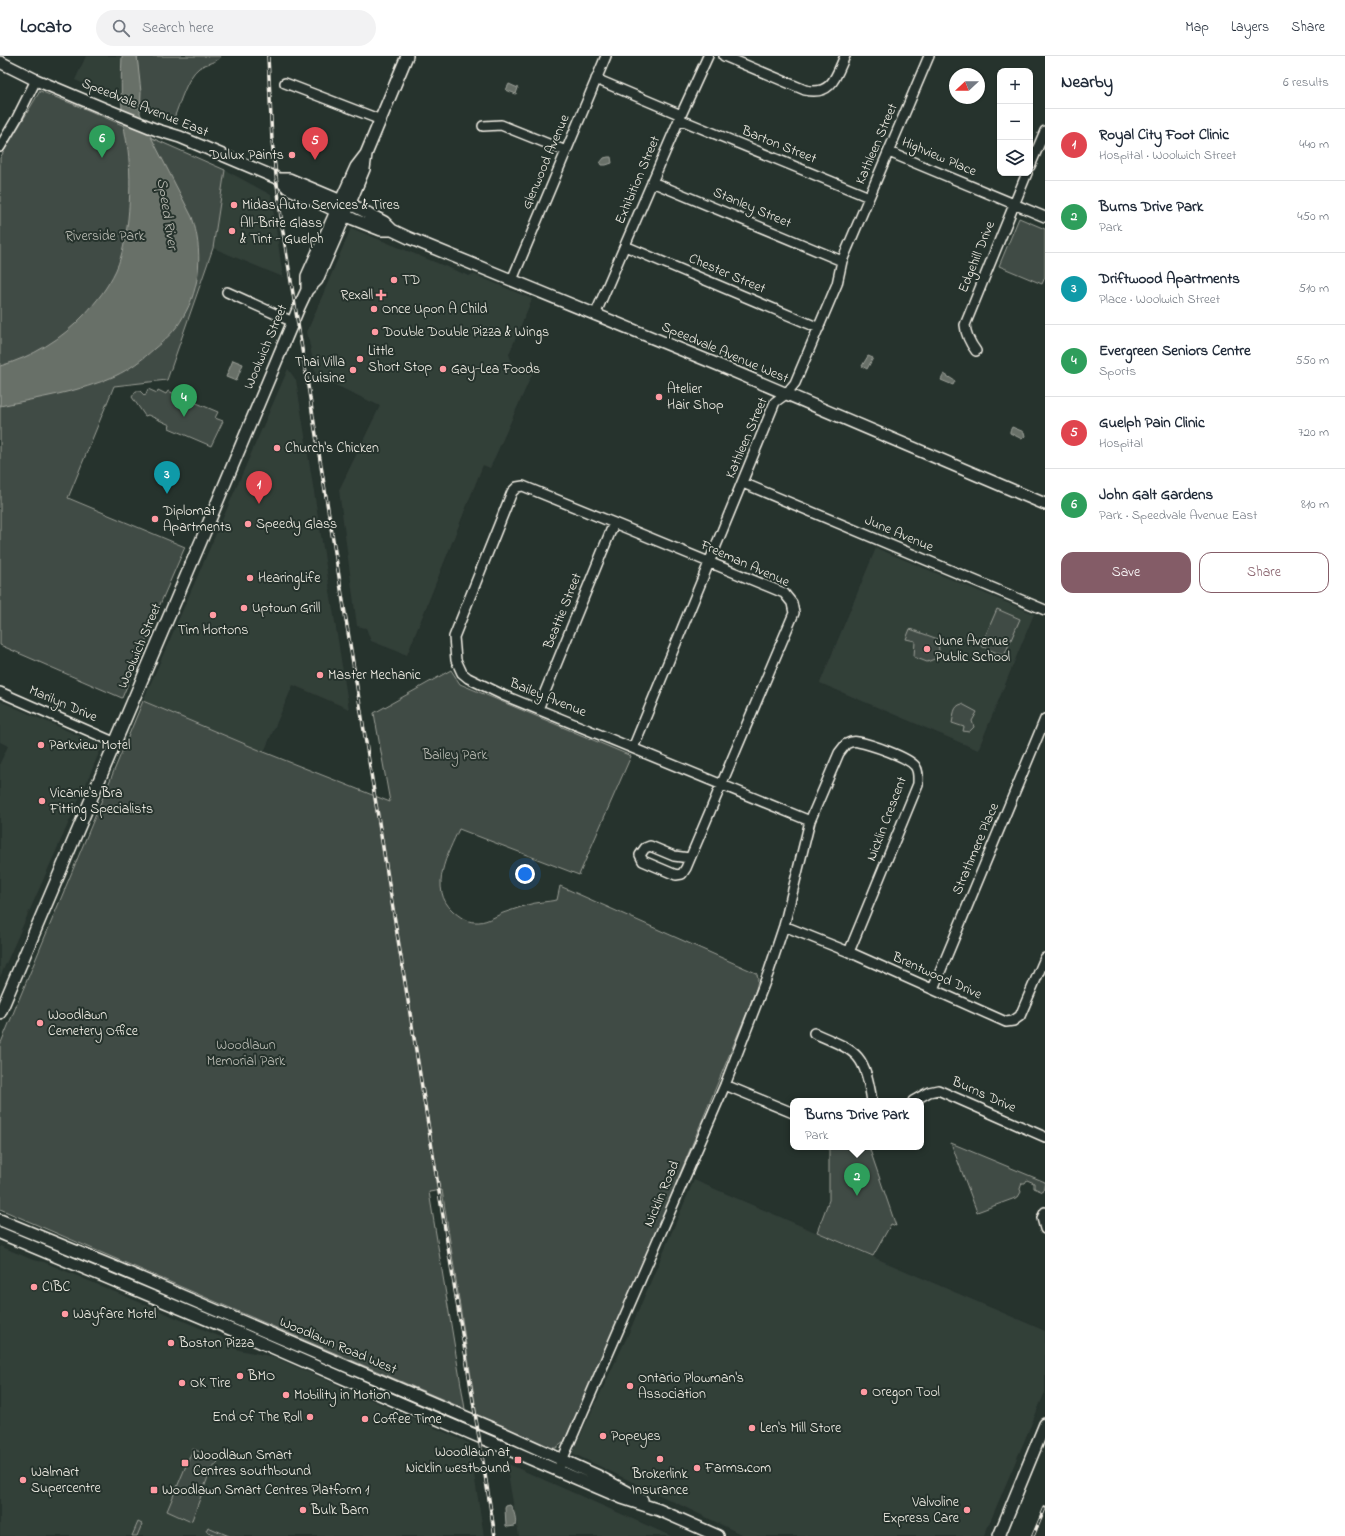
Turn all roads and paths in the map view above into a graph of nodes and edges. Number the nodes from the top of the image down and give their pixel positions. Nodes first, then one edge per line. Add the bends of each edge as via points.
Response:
1 (407, 56) edge
2 (606, 56) edge
3 (708, 56) edge
4 (724, 56) edge
5 (844, 56) edge
6 (929, 56) edge
7 (0, 62) edge
8 (596, 79) junction
9 (36, 80) junction
10 (286, 83) dead end
11 (680, 117) junction
12 (381, 120) junction
13 (483, 126) dead end
14 (1045, 131) edge
15 (0, 147) edge
16 (566, 151) junction
17 (889, 152) junction
18 (1033, 159) edge
19 (1026, 176) edge
20 (652, 182) junction
21 (869, 197) junction
22 (1014, 204) junction
23 (344, 208) junction
24 (1045, 217) edge
25 (625, 246) junction
26 (842, 261) junction
27 (512, 280) junction
28 (227, 292) dead end
29 (595, 315) junction
30 (293, 322) junction
31 (819, 328) junction
32 (976, 351) dead end
33 (786, 394) junction
34 (743, 483) junction
35 (517, 488) joint
36 (1045, 503) edge
37 (614, 523) junction
38 (708, 562) junction
39 (1045, 610) edge
40 (0, 692) edge
41 (538, 709) junction
42 (1045, 719) edge
43 (114, 742) junction
44 (633, 748) junction
45 (722, 786) junction
46 (810, 821) junction
47 (690, 858) junction
48 (784, 926) junction
49 (849, 952) junction
50 (1045, 958) edge
51 (933, 989) junction
52 (0, 1013) edge
53 (814, 1033) dead end
54 (725, 1084) junction
55 (871, 1098) edge
56 (918, 1098) edge
57 (790, 1112) edge
58 (1045, 1137) edge
59 (1045, 1212) edge
60 (0, 1220) edge
61 (1045, 1229) edge
62 (0, 1233) edge
63 (1045, 1424) edge
64 (562, 1460) junction
65 (558, 1471) junction
66 (659, 1510) junction
67 (718, 1536) edge
68 (999, 1536) edge

1 - 12 main road, Woolwich Street
2 - 8 street, Glenwood Avenue
3 - 11 street, Exhibition Street
4 - 5 street via 805,90 820,92 831,84
6 - 17 street, Kathleen Street
7 - 9 main road, Speedvale Avenue East
8 - 11 street, Barton Street
8 - 16 street, Glenwood Avenue
9 - 15 street
9 - 23 main road, Speedvale Avenue East via 279,179 288,188
10 - 12 street
11 - 20 street, Exhibition Street
11 - 21 street, Barton Street
12 - 23 main road, Woolwich Street via 366,154 356,167
13 - 16 street via 501,125
14 - 18 street
16 - 27 street, Glenwood Avenue
17 - 21 street, Kathleen Street
17 - 22 street, Highview Place
19 - 22 street, Edgehill Drive
20 - 25 street, Exhibition Street
20 - 26 street, Stanley Street
21 - 26 street, Kathleen Street
22 - 24 street, Highview Place
22 - 32 street, Edgehill Drive via 965,325 966,333
23 - 27 main road, Speedvale Avenue West via 384,222 392,230
23 - 30 main road, Woolwich Street via 317,280 307,290
25 - 29 street, Exhibition Street
25 - 31 street, Chester Street
26 - 31 street, Kathleen Street via 837,284
27 - 29 main road, Speedvale Avenue West
28 - 30 street
29 - 33 main road, Speedvale Avenue West
30 - 43 main road, Woolwich Street
31 - 33 street, Kathleen Street via 795,383
33 - 34 street, Kathleen Street via 775,402
33 - 36 main road, Speedvale Avenue West
34 - 38 street, Kathleen Street
34 - 39 street, June Avenue
35 - 37 street, Freeman Avenue via 523,486
35 - 41 street, Bailey Avenue via 512,492 454,637 454,652 462,673 468,678
37 - 38 street, Freeman Avenue
37 - 41 street, Beattie Street
38 - 44 street, Kathleen Street
38 - 45 street, Freeman Avenue via 784,594 792,603 794,614
40 - 43 street, Marilyn Drive
41 - 44 street, Bailey Avenue
42 - 51 street, Strathmere Place
43 - 52 main road, Woolwich Street
44 - 45 street, Bailey Avenue
45 - 46 street, Bailey Avenue
45 - 47 street, Freeman Avenue
46 - 48 street, Nicklin Crescent
46 - 49 street, Nicklin Crescent via 839,753 846,744 858,741 894,753 915,766 918,784
47 - 47 street, Freeman Avenue via 674,856 650,846 645,848 640,856 643,861 676,875 682,874
48 - 49 street, Brentwood Drive
48 - 54 street, Nicklin Road
49 - 51 street, Brentwood Drive
50 - 51 street, Brentwood Drive via 1020,1016 1013,1021 996,1019
53 - 55 street via 848,1048 858,1057 866,1070
54 - 57 street
54 - 64 street, Nicklin Road
56 - 58 street, Burns Drive via 938,1090
59 - 61 street via 1042,1218
60 - 64 main road, Woodlawn Road West via 228,1315
62 - 65 main road, Woodlawn Road West
63 - 68 main road
64 - 65 street, Nicklin Road
64 - 66 main road, Woodlawn Road West via 598,1476
65 - 66 main road, Woodlawn Road West via 622,1498
66 - 67 main road, Woodlawn Road West

